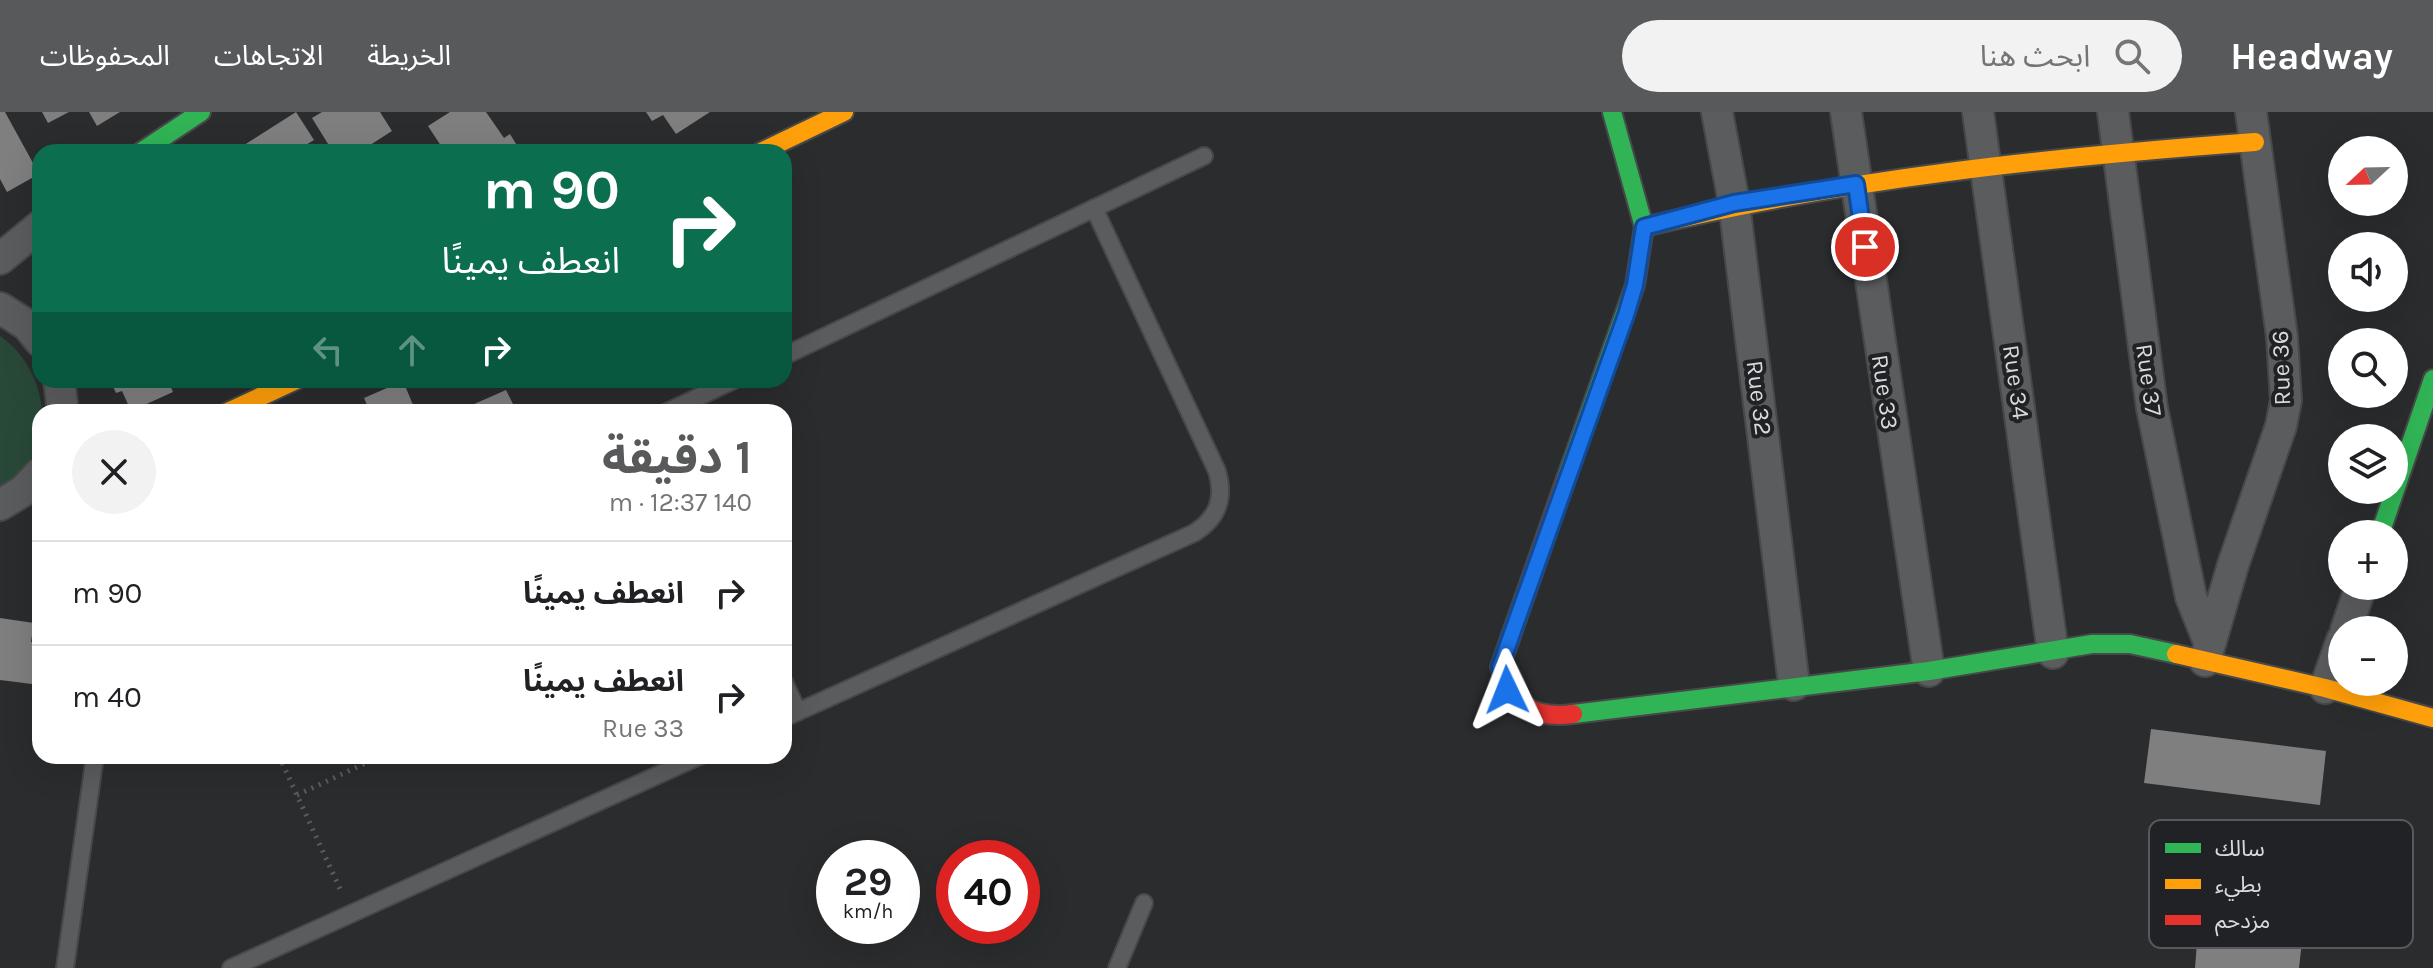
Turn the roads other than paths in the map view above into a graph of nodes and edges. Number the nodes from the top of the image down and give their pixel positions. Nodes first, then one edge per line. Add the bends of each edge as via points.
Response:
1 (201, 112) edge
2 (844, 112) edge
3 (1612, 112) edge
4 (1717, 112) edge
5 (1846, 112) edge
6 (1978, 112) edge
7 (2113, 112) edge
8 (2251, 112) edge
9 (2255, 142) junction
10 (153, 144) edge
11 (778, 144) edge
12 (2119, 152) junction
13 (1204, 156) dead end
14 (1986, 169) junction
15 (1856, 184) junction
16 (1734, 203) junction
17 (1094, 208) junction
18 (1644, 227) junction
19 (32, 233) edge
20 (0, 259) edge
21 (0, 308) edge
22 (32, 331) edge
23 (792, 352) edge
24 (2433, 379) edge
25 (279, 388) edge
26 (717, 388) edge
27 (245, 404) edge
28 (684, 404) edge
29 (32, 481) edge
30 (0, 505) edge
31 (2385, 520) edge
32 (2207, 651) junction
33 (2053, 653) junction
34 (1929, 671) junction
35 (2328, 680) edge
36 (1794, 685) junction
37 (2325, 688) junction
38 (792, 715) edge
39 (2433, 718) edge
40 (94, 764) edge
41 (682, 764) edge
42 (1144, 903) dead end
43 (65, 968) edge
44 (231, 968) edge
45 (1117, 968) edge

1 - 10 street
2 - 11 street
3 - 18 street
4 - 16 street, Rue 32
5 - 15 street, Rue 33
6 - 14 street, Rue 34
7 - 12 street, Rue 37
8 - 9 street, Rue 36
9 - 12 street
9 - 32 street, Rue 36 via 2286,400
12 - 14 street
12 - 32 street, Rue 37 via 2154,423
13 - 17 lane
14 - 15 street
14 - 33 street, Rue 34
15 - 16 street
15 - 34 street, Rue 33
16 - 18 street
16 - 36 street, Rue 32
17 - 23 lane
17 - 38 lane via 1217,471 1221,500 1215,514 1194,533
18 - 36 street via 1626,315 1500,667 1507,690 1518,706 1535,716 1643,708
19 - 20 street
21 - 22 street
24 - 31 street
25 - 27 street
26 - 28 lane
29 - 30 street
32 - 33 street via 2092,644
32 - 37 street
33 - 34 street
34 - 36 street
35 - 37 street
37 - 39 street
40 - 43 lane
41 - 44 lane
42 - 45 lane

